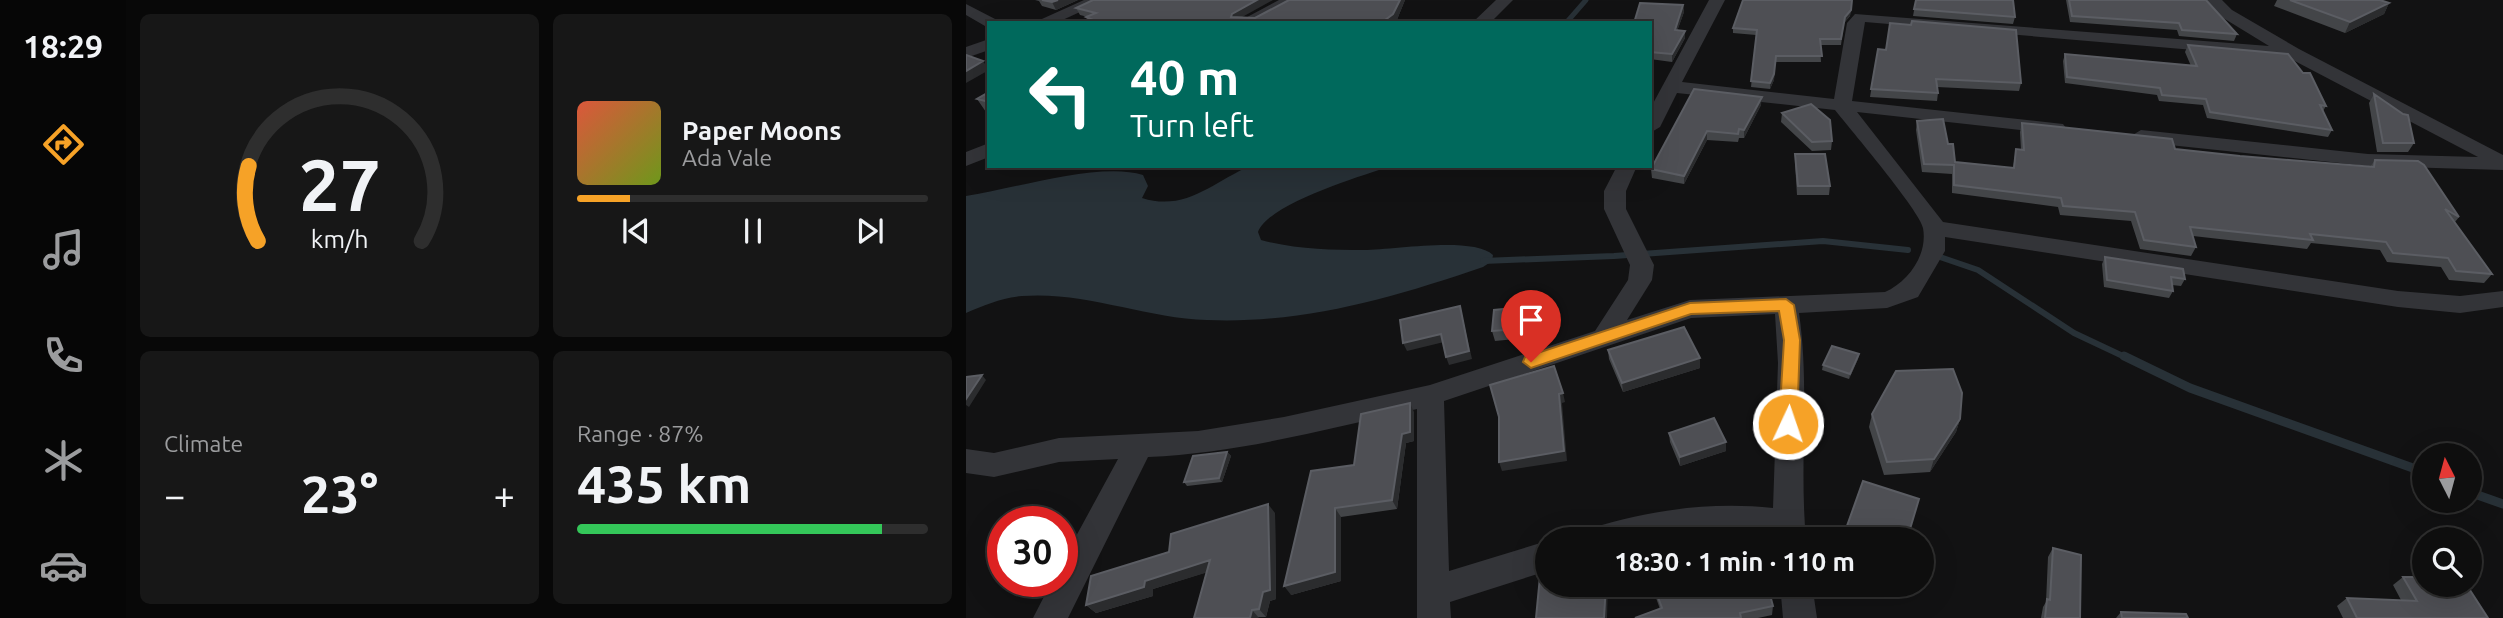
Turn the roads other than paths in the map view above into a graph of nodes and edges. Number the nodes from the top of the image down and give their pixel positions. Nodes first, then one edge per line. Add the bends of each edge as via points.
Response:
1 (1098, 0) edge
2 (1291, 0) edge
3 (1505, 0) edge
4 (1717, 0) edge
5 (2213, 0) edge
6 (966, 9) edge
7 (987, 21) edge
8 (1046, 21) edge
9 (1248, 21) edge
10 (1482, 21) edge
11 (987, 45) edge
12 (966, 53) edge
13 (2293, 53) junction
14 (1674, 87) junction
15 (1842, 106) junction
16 (1652, 124) edge
17 (2077, 130) edge
18 (2119, 134) edge
19 (987, 150) edge
20 (966, 160) edge
21 (2503, 163) edge
22 (1626, 168) edge
23 (1934, 228) junction
24 (2503, 299) edge
25 (1786, 305) junction
26 (1605, 336) junction
27 (1430, 395) junction
28 (1139, 446) junction
29 (966, 461) edge
30 (1640, 527) edge
31 (1775, 527) edge
32 (1789, 527) edge
33 (1535, 561) edge
34 (1798, 597) edge
35 (1434, 604) edge
36 (1050, 618) edge
37 (1800, 618) edge

1 - 8 street
2 - 9 street
3 - 10 street
4 - 14 street
5 - 13 street via 2226,13
6 - 7 street
11 - 12 street
13 - 15 street via 1861,17 1855,23
13 - 21 street
14 - 15 street
14 - 16 street
15 - 17 street
15 - 23 street
18 - 21 street via 2368,160
19 - 20 street
22 - 26 street via 1615,191 1615,209 1642,265 1640,280
23 - 24 street via 2383,296 2472,306
23 - 25 street via 1934,251 1910,291 1887,300
25 - 26 street via 1690,309
25 - 32 street via 1792,340 1786,480
26 - 27 street
27 - 28 street via 1284,428 1198,443
27 - 35 street
28 - 29 street via 1059,450 994,465
28 - 36 street
30 - 31 street via 1690,518 1741,517
33 - 35 street
34 - 37 street

